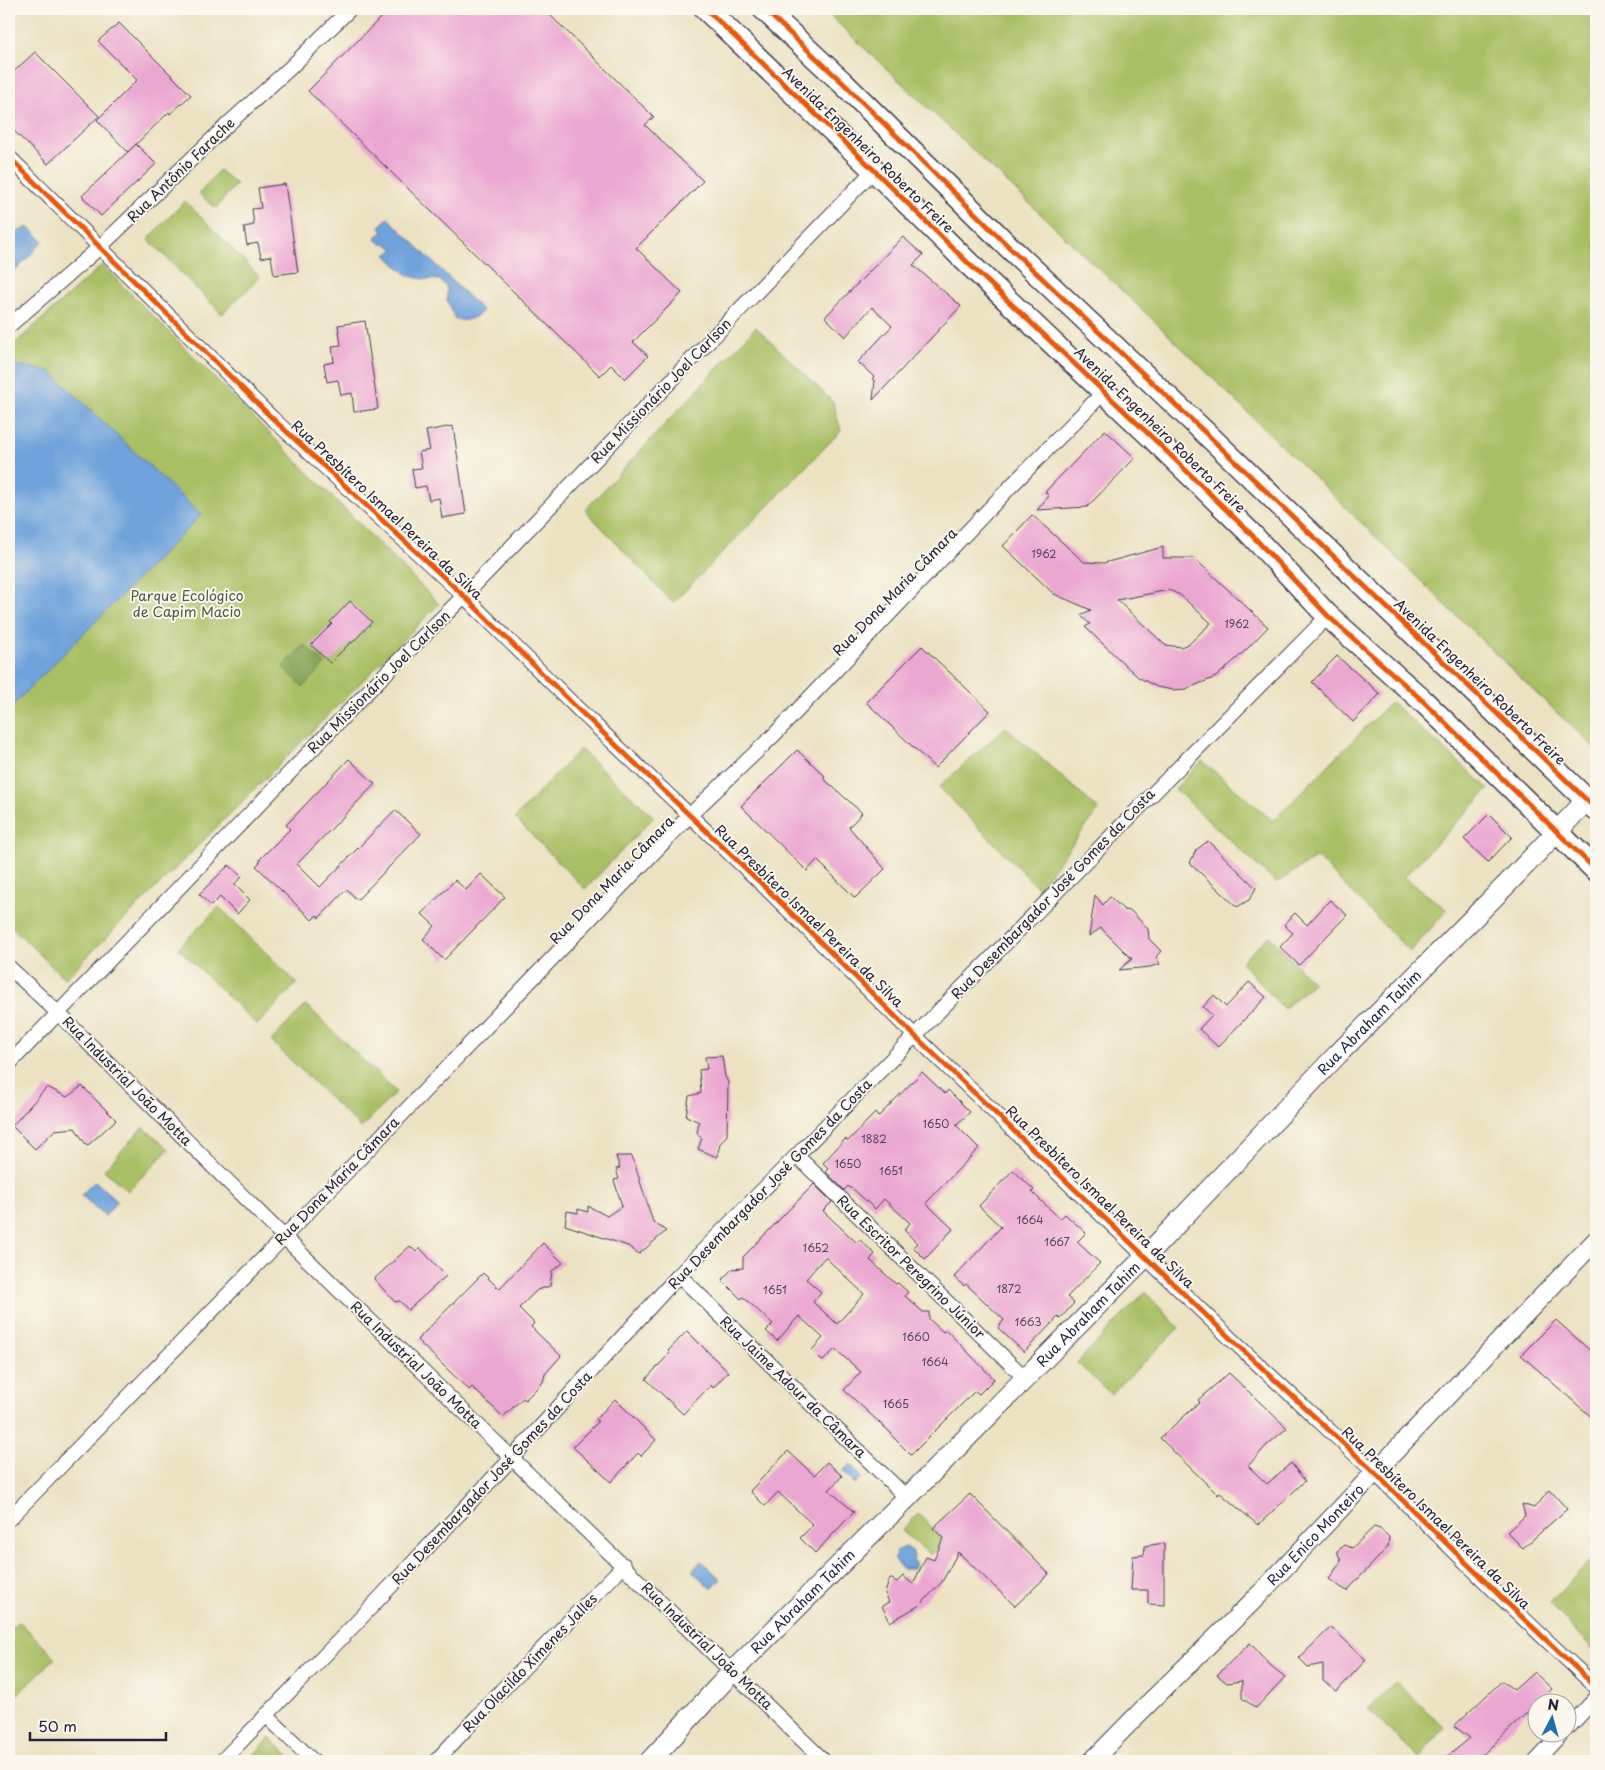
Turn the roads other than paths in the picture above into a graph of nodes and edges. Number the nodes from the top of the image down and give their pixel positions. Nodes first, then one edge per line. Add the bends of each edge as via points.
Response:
1 (350, 9) edge
2 (706, 9) edge
3 (764, 9) edge
4 (9, 157) edge
5 (874, 170) junction
6 (100, 247) junction
7 (9, 326) edge
8 (1104, 392) junction
9 (464, 596) junction
10 (1328, 616) junction
11 (1591, 804) edge
12 (690, 815) junction
13 (1556, 831) junction
14 (1596, 870) edge
15 (9, 967) edge
16 (58, 1013) junction
17 (914, 1036) junction
18 (9, 1064) edge
19 (797, 1156) junction
20 (284, 1236) junction
21 (1596, 1240) edge
22 (1146, 1256) junction
23 (680, 1275) junction
24 (1025, 1378) junction
25 (512, 1458) junction
26 (1374, 1472) junction
27 (907, 1498) junction
28 (9, 1518) edge
29 (624, 1565) junction
30 (732, 1672) junction
31 (1596, 1687) edge
32 (1596, 1698) edge
33 (266, 1715) junction
34 (1578, 1717) edge
35 (1554, 1742) edge
36 (222, 1761) edge
37 (313, 1761) edge
38 (436, 1761) edge
39 (650, 1761) edge
40 (824, 1761) edge
41 (1092, 1761) edge
42 (1536, 1761) edge

1 - 6 street, Rua Antônio Farache
2 - 5 main road, Avenida Engenheiro Roberto Freire
3 - 11 main road, Avenida Engenheiro Roberto Freire
4 - 6 street, Rua Presbítero Ismael Pereira da Silva
5 - 8 main road, Avenida Engenheiro Roberto Freire
5 - 9 street, Rua Missionário Joel Carlson
6 - 7 street, Rua Antônio Farache
6 - 9 street, Rua Presbítero Ismael Pereira da Silva via 272,418
8 - 10 main road, Avenida Engenheiro Roberto Freire via 1248,531
8 - 12 street, Rua Dona Maria Câmara via 775,734
9 - 12 street, Rua Presbítero Ismael Pereira da Silva
9 - 16 street, Rua Missionário Joel Carlson
10 - 13 main road, Avenida Engenheiro Roberto Freire via 1423,701
10 - 17 street, Rua Desembargador José Gomes da Costa
11 - 13 main road, Rua Abraham Tahim
12 - 17 street, Rua Presbítero Ismael Pereira da Silva
12 - 20 street, Rua Dona Maria Câmara
13 - 14 main road, Avenida Engenheiro Roberto Freire
13 - 22 main road, Rua Abraham Tahim
15 - 16 street, Rua Industrial João Motta
16 - 18 street, Rua Missionário Joel Carlson
16 - 20 street, Rua Industrial João Motta
17 - 19 street, Rua Desembargador José Gomes da Costa
17 - 22 street, Rua Presbítero Ismael Pereira da Silva
19 - 23 street, Rua Desembargador José Gomes da Costa
19 - 24 street, Rua Escritor Peregrino Júnior
20 - 25 street, Rua Industrial João Motta
20 - 28 street, Rua Dona Maria Câmara
21 - 26 street, Rua Enico Monteiro
22 - 24 main road, Rua Abraham Tahim
22 - 26 street, Rua Presbítero Ismael Pereira da Silva
23 - 25 street, Rua Desembargador José Gomes da Costa
23 - 27 street, Rua Jaime Adour da Câmara
24 - 27 main road, Rua Abraham Tahim
25 - 29 street, Rua Industrial João Motta
25 - 33 street, Rua Desembargador José Gomes da Costa
26 - 31 street, Rua Presbítero Ismael Pereira da Silva
26 - 41 street, Rua Enico Monteiro via 1252,1602
27 - 30 main road, Rua Abraham Tahim
29 - 30 street, Rua Industrial João Motta
29 - 38 street, Rua Olacildo Ximenes Jalles
30 - 39 main road, Rua Abraham Tahim
30 - 40 street, Rua Industrial João Motta
32 - 34 street
33 - 36 street, Rua Desembargador José Gomes da Costa
33 - 37 street
35 - 42 street

